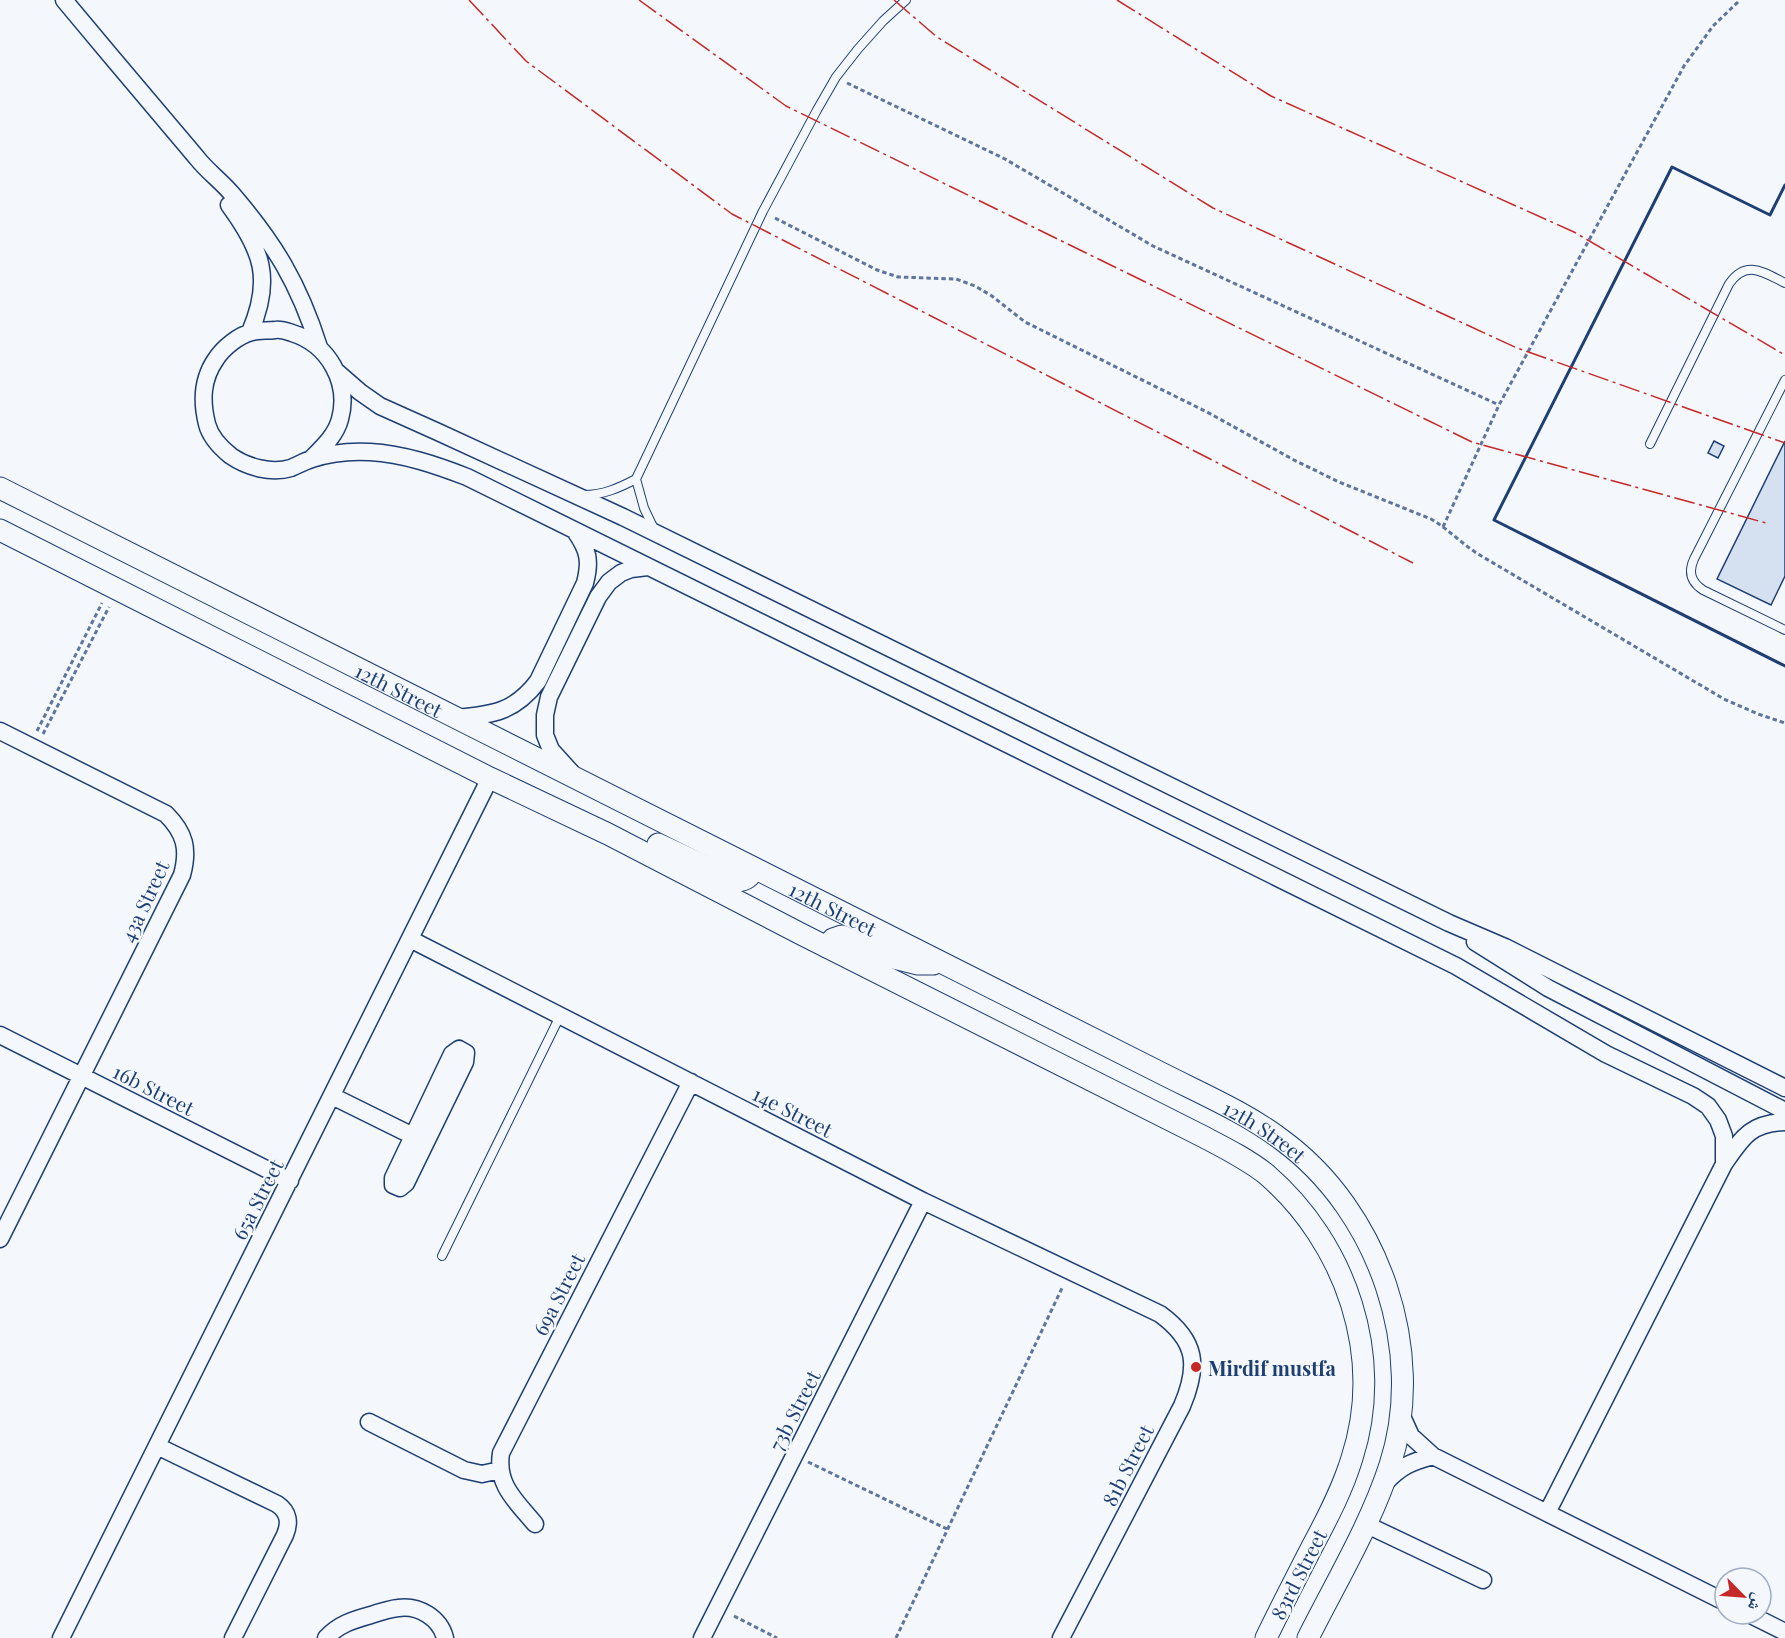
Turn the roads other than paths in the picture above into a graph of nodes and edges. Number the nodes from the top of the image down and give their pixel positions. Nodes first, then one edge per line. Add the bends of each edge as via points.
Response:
1 (64, 0) edge
2 (906, 0) edge
3 (200, 162) junction
4 (1785, 283) edge
5 (250, 332) junction
6 (319, 347) junction
7 (337, 372) junction
8 (1785, 380) edge
9 (1650, 444) dead end
10 (312, 459) junction
11 (636, 479) junction
12 (0, 488) edge
13 (575, 495) junction
14 (0, 530) edge
15 (574, 530) junction
16 (658, 534) junction
17 (648, 567) junction
18 (1785, 630) edge
19 (455, 718) junction
20 (0, 731) edge
21 (490, 778) junction
22 (582, 783) junction
23 (608, 834) junction
24 (754, 869) junction
25 (1449, 923) junction
26 (410, 939) junction
27 (827, 947) junction
28 (942, 963) junction
29 (560, 1016) junction
30 (0, 1035) edge
31 (80, 1076) junction
32 (691, 1082) junction
33 (1784, 1083) edge
34 (332, 1096) junction
35 (1785, 1111) edge
36 (1785, 1122) edge
37 (413, 1136) junction
38 (1724, 1164) junction
39 (290, 1181) junction
40 (923, 1201) junction
41 (0, 1239) edge
42 (442, 1256) dead end
43 (1160, 1314) joint
44 (1401, 1414) junction
45 (369, 1422) dead end
46 (157, 1446) junction
47 (1433, 1456) junction
48 (500, 1470) junction
49 (1382, 1487) junction
50 (1331, 1510) joint
51 (1547, 1513) junction
52 (534, 1524) dead end
53 (1365, 1524) junction
54 (1483, 1580) dead end
55 (1713, 1596) edge
56 (61, 1638) edge
57 (233, 1638) edge
58 (326, 1638) edge
59 (445, 1638) edge
60 (702, 1638) edge
61 (1061, 1638) edge
62 (1266, 1638) edge
63 (1308, 1638) edge

1 - 3 street
2 - 11 lane via 836,77 817,110 763,211
3 - 5 street via 254,245 261,266 263,289
3 - 6 street via 269,239 299,291
4 - 9 lane via 1754,269 1735,275
5 - 6 street via 281,329 304,336
5 - 10 street via 216,358 205,380 202,404 208,428 221,448 241,463 264,470 289,468
6 - 7 street
7 - 10 street via 343,396 340,420 329,442
7 - 13 street via 380,406
8 - 18 lane via 1694,559 1691,573 1703,590
10 - 15 street via 369,452 436,465
11 - 13 lane via 607,492
11 - 16 lane via 644,508
12 - 19 street, 12th Street
13 - 16 street
14 - 21 street, 12th Street
15 - 17 street
15 - 19 street via 587,554 589,568 537,681 516,705 498,712
16 - 25 street
17 - 22 street via 631,569 609,582 549,697 545,735 551,750
17 - 38 street via 1456,966 1606,1054 1693,1096 1708,1106 1718,1120 1724,1136
19 - 22 street, 12th Street
20 - 31 street, 43a Street via 166,814 176,824 186,848 182,875
21 - 23 street, 12th Street
21 - 26 street, 65a Street
22 - 24 street, 12th Street
23 - 24 street via 654,842 737,881 750,876
23 - 27 street, 12th Street
24 - 28 street, 12th Street
25 - 33 street
25 - 35 street via 1548,988
26 - 29 street, 14e Street
26 - 34 street, 65a Street
27 - 28 street via 842,936 905,961
27 - 50 street, 12th Street via 1204,1137 1264,1173 1304,1213 1347,1288 1363,1372 1363,1401 1353,1457
28 - 44 street, 12th Street via 1247,1117 1284,1140 1318,1172 1349,1212 1384,1278 1401,1347
29 - 32 street, 14e Street
29 - 42 lane
30 - 31 street, 16b Street
31 - 39 street, 16b Street
31 - 41 street, 43a Street
32 - 40 street, 14e Street
32 - 48 street, 69a Street via 504,1445
34 - 37 street
34 - 39 street, 65a Street
36 - 38 street via 1755,1128
37 - 37 street via 393,1178 396,1188 406,1183 465,1062 463,1050 452,1054
38 - 51 street
39 - 46 street, 65a Street
40 - 43 street, 14e Street
40 - 60 street, 73b Street
43 - 61 street, 81b Street via 1175,1325 1192,1355 1189,1389
44 - 47 street via 1410,1436
44 - 49 street, 12th Street
45 - 48 street via 464,1470 482,1474
46 - 56 street, 65a Street
46 - 57 street via 277,1504 286,1512 285,1536
47 - 49 street via 1412,1461
47 - 51 street
48 - 52 street via 505,1486
49 - 53 street, 12th Street
50 - 62 street, 83rd Street
51 - 55 street
53 - 54 street
53 - 63 street, 83rd Street
58 - 59 street via 350,1621 406,1607 425,1612 439,1625

